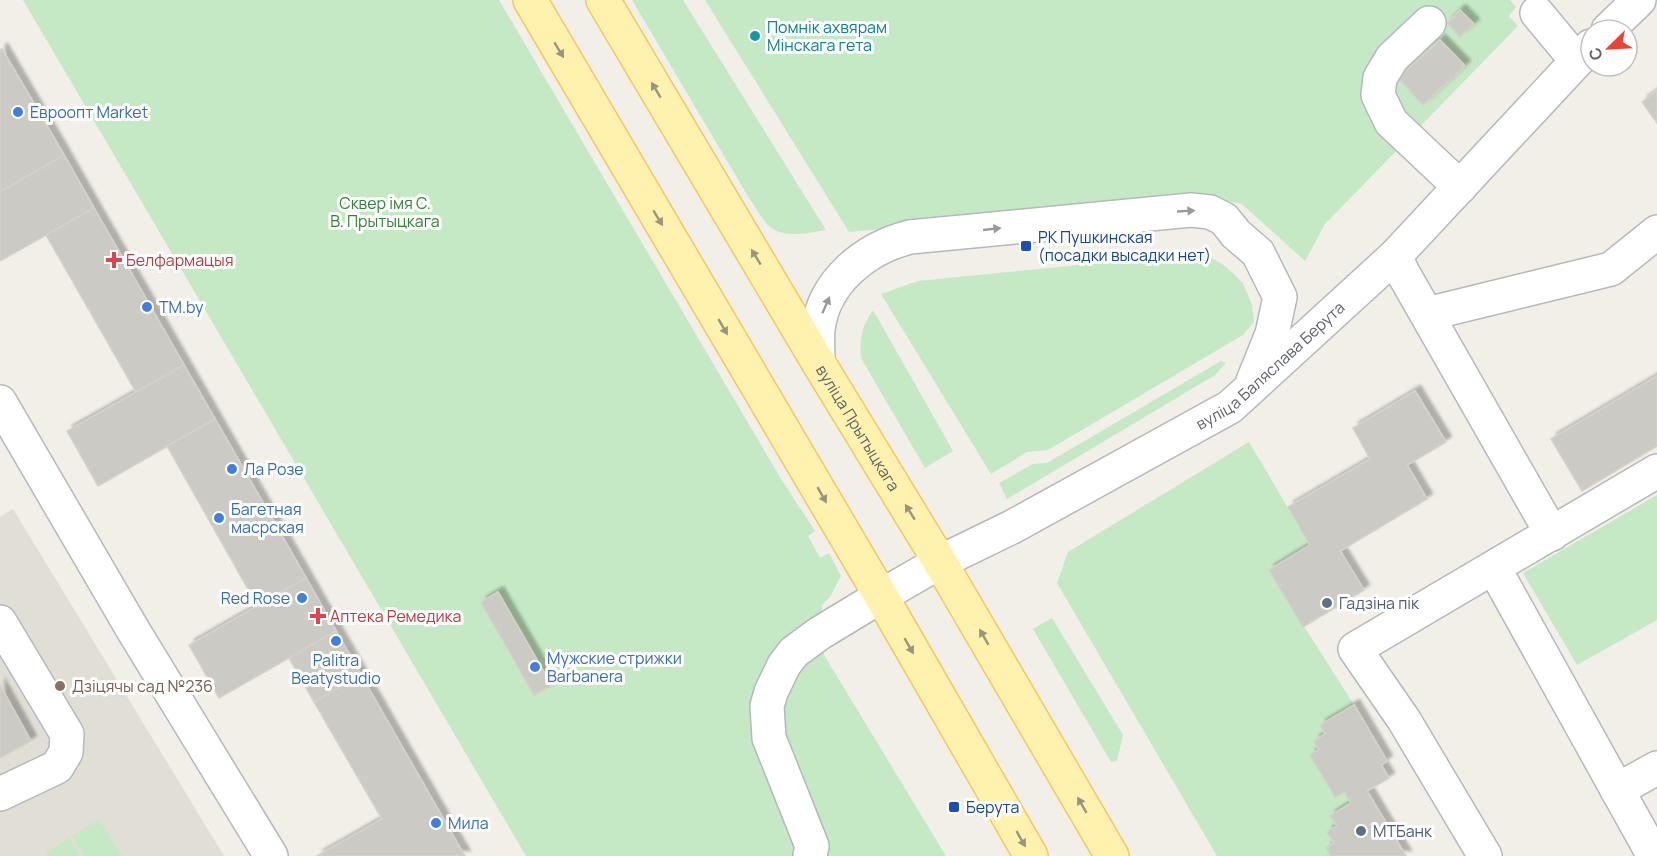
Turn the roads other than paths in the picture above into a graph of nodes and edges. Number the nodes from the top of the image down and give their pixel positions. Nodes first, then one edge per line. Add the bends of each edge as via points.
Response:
1 (530, 0) edge
2 (603, 0) edge
3 (1634, 2) edge
4 (1537, 13) dead end
5 (1619, 18) edge
6 (1429, 23) dead end
7 (1579, 49) edge
8 (1579, 58) edge
9 (1460, 187) junction
10 (1657, 232) edge
11 (1395, 256) junction
12 (1427, 314) junction
13 (818, 362) junction
14 (1251, 388) junction
15 (0, 402) edge
16 (1657, 471) edge
17 (1552, 534) junction
18 (940, 562) junction
19 (1494, 568) junction
20 (881, 596) junction
21 (0, 622) edge
22 (1657, 768) edge
23 (1617, 790) junction
24 (0, 794) edge
25 (271, 856) edge
26 (810, 856) edge
27 (1031, 856) edge
28 (1112, 856) edge
29 (1485, 856) edge
30 (1654, 856) edge

1 -> 20 main road
13 -> 2 main road, вуліца Прытыцкага
3 - 5 street
4 - 7 street
6 - 9 street via 1392,58 1380,78 1378,95 1390,122
8 - 9 street, вуліца Баляслава Берута
9 - 11 street, вуліца Баляслава Берута
10 - 12 street via 1611,269
11 - 12 street
11 - 14 street, вуліца Баляслава Берута
12 - 17 street
13 -> 14 street via 818,329 830,294 852,266 889,242 1191,210 1210,212 1224,219 1258,253 1280,297 1272,334
18 -> 13 main road, вуліца Прытыцкага
14 - 18 street, вуліца Баляслава Берута via 1230,407 1012,528
15 - 25 street
16 - 17 street
17 - 19 street
18 - 20 street, вуліца Баляслава Берута
28 -> 18 main road, вуліца Прытыцкага
19 - 23 street
19 - 29 street via 1355,649 1404,720
20 - 26 street, вуліца Баляслава Берута via 794,652 784,665 767,706 769,738 812,846
20 -> 27 main road
21 - 24 street via 67,735 66,752 57,767
22 - 23 street
23 - 30 street

